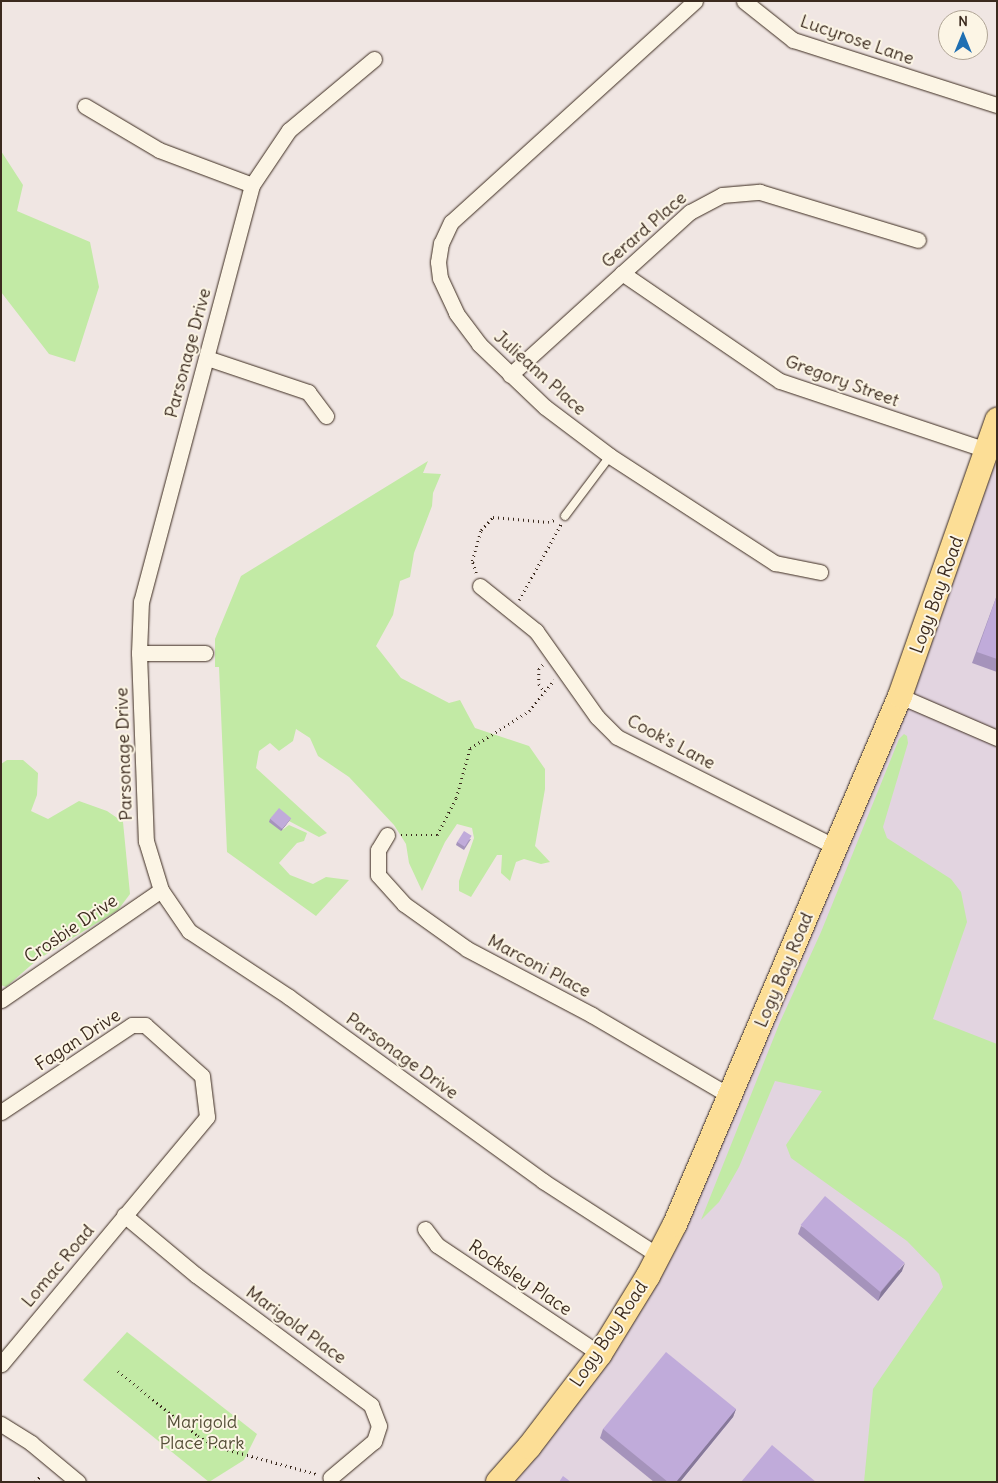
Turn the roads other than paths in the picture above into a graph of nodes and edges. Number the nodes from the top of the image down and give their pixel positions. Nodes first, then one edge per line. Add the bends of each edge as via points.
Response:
1 (695, 1) edge
2 (744, 1) edge
3 (374, 59) dead end
4 (997, 105) edge
5 (85, 106) dead end
6 (252, 185) junction
7 (918, 240) dead end
8 (622, 273) junction
9 (207, 358) junction
10 (510, 375) junction
11 (326, 416) dead end
12 (997, 420) edge
13 (986, 450) junction
14 (610, 456) junction
15 (566, 516) road end
16 (820, 572) dead end
17 (480, 586) road end
18 (139, 653) junction
19 (205, 653) dead end
20 (900, 696) junction
21 (997, 738) edge
22 (387, 835) road end
23 (836, 848) junction
24 (161, 890) junction
25 (1, 1000) edge
26 (730, 1096) junction
27 (1, 1112) edge
28 (124, 1215) junction
29 (425, 1229) dead end
30 (659, 1256) junction
31 (600, 1354) junction
32 (1, 1364) edge
33 (1, 1424) edge
34 (330, 1478) road end
35 (78, 1482) edge
36 (498, 1482) edge

1 - 10 street, Julieann Place via 451,222 441,243 438,262 445,295 479,344
2 - 4 street, Lucyrose Lane via 793,40
3 - 6 street, Parsonage Drive via 289,130
5 - 6 street via 159,150
6 - 9 street, Parsonage Drive
7 - 8 street, Gerard Place via 785,198 740,191 722,195 690,212
8 - 10 street, Gerard Place
8 - 13 street, Gregory Street via 780,380
9 - 11 street via 308,392
9 - 18 street, Parsonage Drive via 141,601
10 - 14 street, Julieann Place via 545,407
12 - 13 main road, Logy Bay Road
13 - 20 main road, Logy Bay Road
14 - 15 lane
14 - 16 street, Julieann Place via 775,563
17 - 23 street, Cook's Lane via 536,631 597,717 618,737
18 - 19 street
18 - 24 street, Parsonage Drive via 146,841
20 - 21 street
20 - 23 main road, Logy Bay Road
22 - 26 street, Marconi Place via 378,850 378,875 404,904 467,949 592,1015
23 - 26 main road, Logy Bay Road
24 - 25 street, Crosbie Drive
24 - 30 street, Parsonage Drive via 189,931 216,952 288,997 543,1181
26 - 30 main road, Logy Bay Road
27 - 28 street, Fagan Drive via 132,1025 146,1025 202,1076 207,1117
28 - 32 street, Lomac Road
28 - 34 street, Marigold Place via 196,1275 371,1405 379,1426 374,1441
29 - 31 street, Rocksley Place via 437,1245
30 - 31 main road, Logy Bay Road
31 - 36 main road, Logy Bay Road
33 - 35 street via 31,1443

